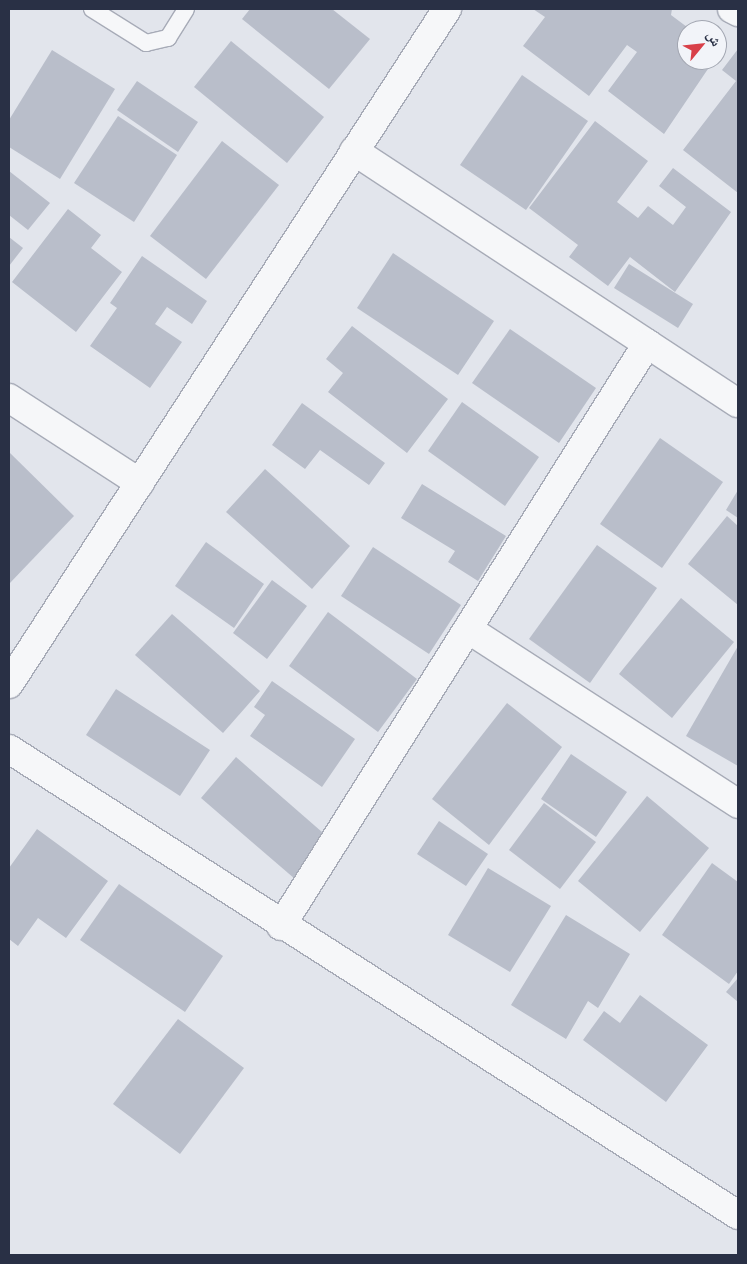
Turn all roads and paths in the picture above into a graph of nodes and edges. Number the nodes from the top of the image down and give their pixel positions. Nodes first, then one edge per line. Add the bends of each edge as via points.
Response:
1 (92, 9) edge
2 (186, 9) edge
3 (447, 9) edge
4 (732, 9) edge
5 (738, 12) edge
6 (354, 151) junction
7 (647, 344) junction
8 (9, 398) edge
9 (738, 404) edge
10 (140, 482) junction
11 (468, 629) junction
12 (9, 684) edge
13 (9, 749) edge
14 (738, 804) edge
15 (281, 926) junction
16 (738, 1215) edge

1 - 2 lane via 146,43 168,38
3 - 6 street
4 - 5 street
6 - 7 street
6 - 10 street
7 - 9 street
7 - 11 street
8 - 10 street
10 - 12 street
11 - 14 street
11 - 15 street
13 - 15 street
15 - 16 street

